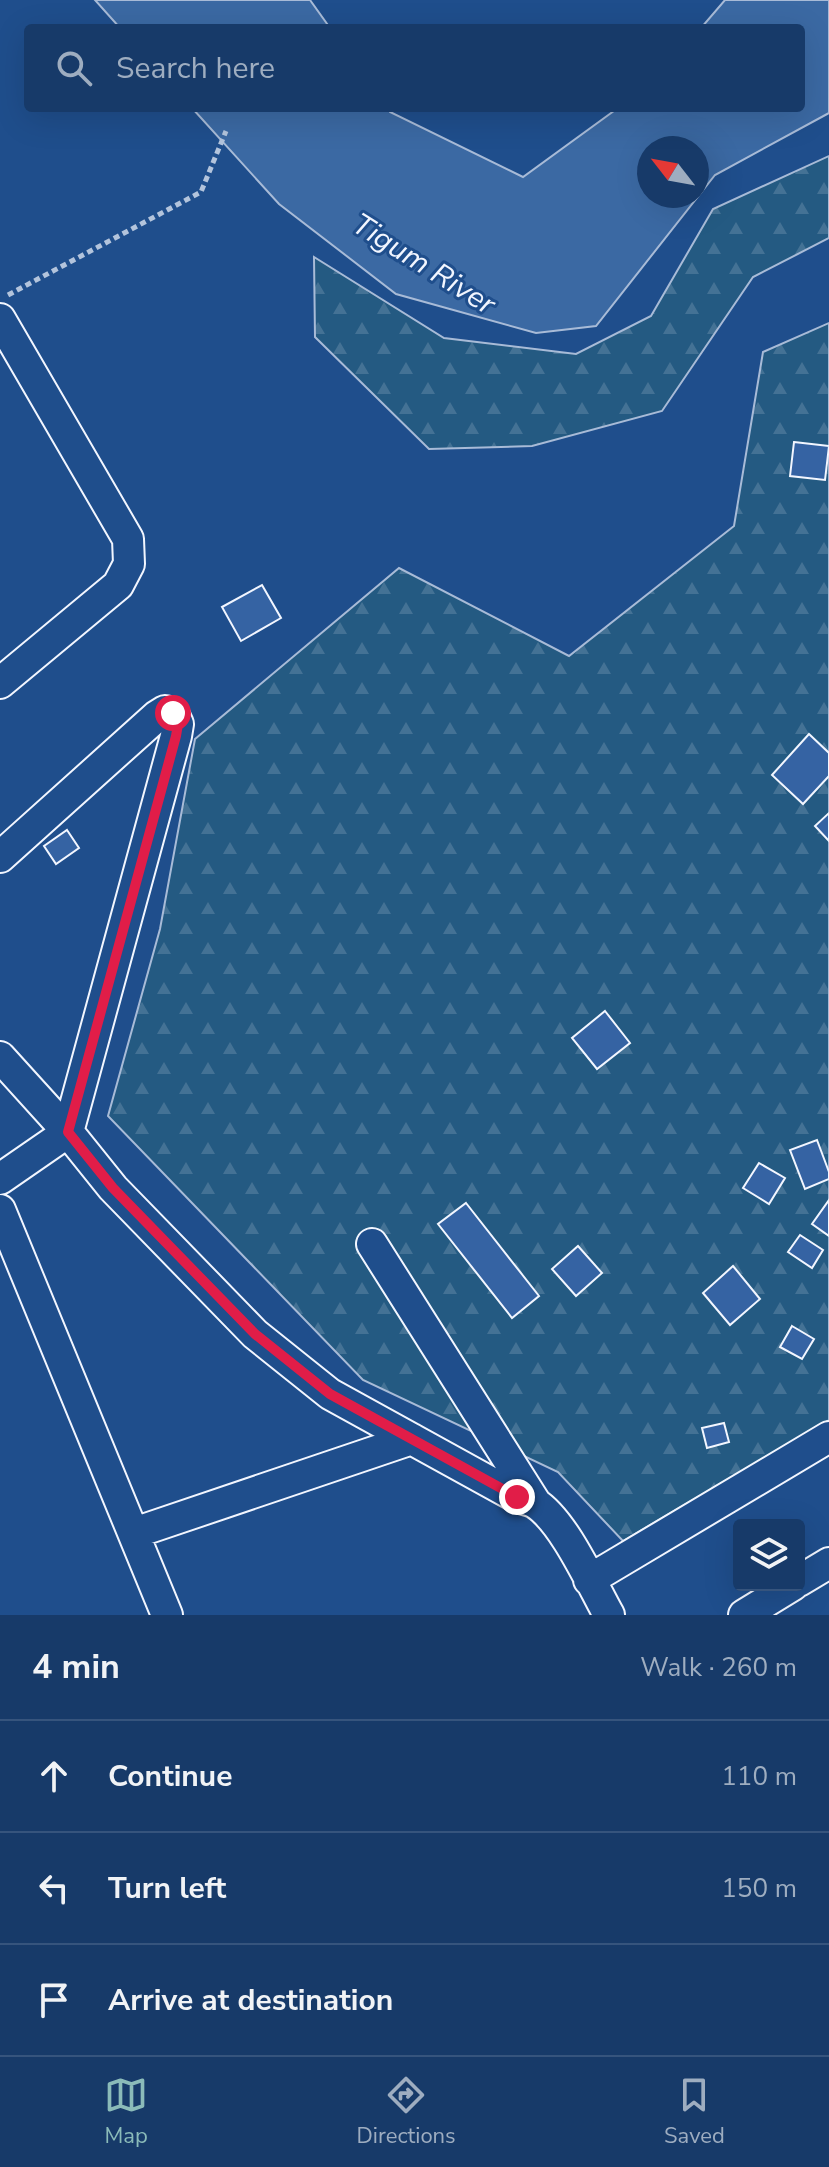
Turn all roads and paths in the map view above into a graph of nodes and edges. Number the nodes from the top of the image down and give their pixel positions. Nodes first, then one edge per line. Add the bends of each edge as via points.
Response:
1 (226, 131) dead end
2 (0, 299) edge
3 (0, 319) edge
4 (0, 683) edge
5 (0, 857) edge
6 (0, 1057) edge
7 (68, 1132) junction
8 (0, 1179) edge
9 (0, 1210) edge
10 (372, 1244) dead end
11 (829, 1437) edge
12 (412, 1439) junction
13 (535, 1502) junction
14 (134, 1533) junction
15 (829, 1563) edge
16 (805, 1577) edge
17 (589, 1580) junction
18 (783, 1591) edge
19 (167, 1615) edge
20 (609, 1615) edge
21 (744, 1615) edge

1 - 2 path via 201,192
3 - 4 street via 128,539 129,564 118,585
5 - 7 street via 157,716 173,713 176,736
6 - 7 street
7 - 8 street
7 - 12 street via 113,1188 255,1334 330,1394
9 - 14 street
10 - 13 street
11 - 17 street
12 - 13 street
12 - 14 street
13 - 17 street via 578,1557
14 - 19 street
15 - 16 street
17 - 20 street
18 - 21 street

